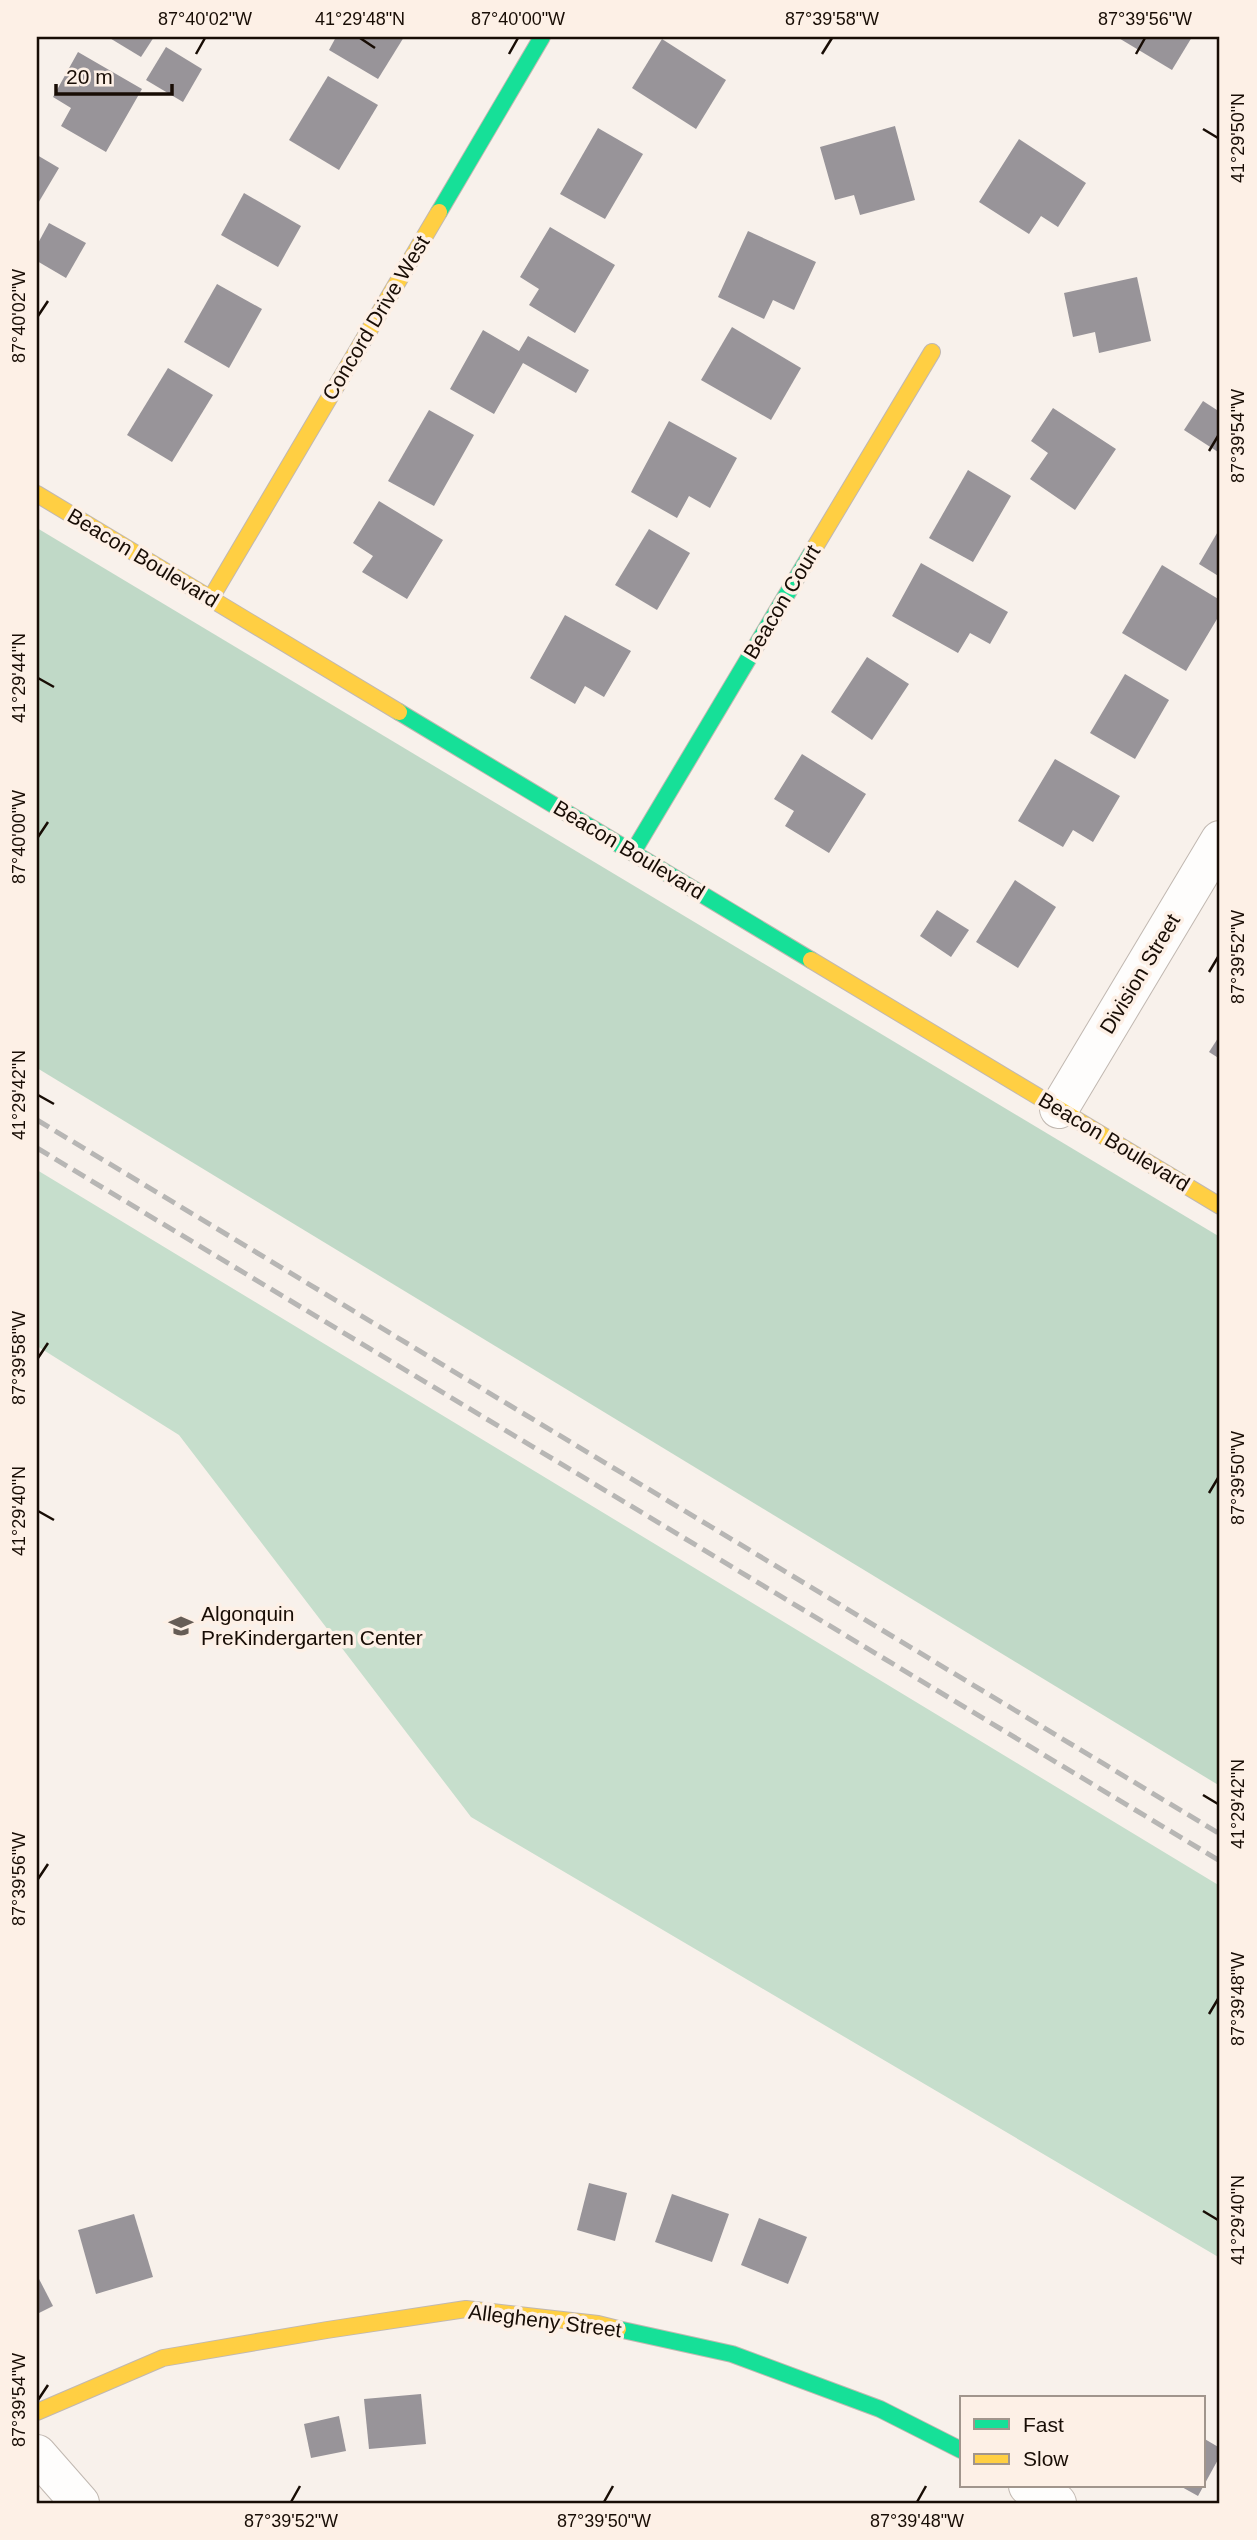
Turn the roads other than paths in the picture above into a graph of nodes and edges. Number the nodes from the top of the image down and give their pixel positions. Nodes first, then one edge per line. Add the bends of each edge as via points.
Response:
1 (542, 37) edge
2 (932, 352) dead end
3 (37, 494) edge
4 (211, 598) junction
5 (1220, 840) edge
6 (633, 852) junction
7 (1059, 1109) junction
8 (1220, 1206) edge
9 (37, 2412) edge
10 (960, 2449) edge
11 (37, 2454) edge
12 (1031, 2488) edge
13 (80, 2503) edge
14 (1057, 2503) edge

1 - 4 street, Concord Drive West
2 - 6 street, Beacon Court
3 - 4 street, Beacon Boulevard
4 - 6 street, Beacon Boulevard
5 - 7 street, Division Street
6 - 7 street, Beacon Boulevard
7 - 8 street, Beacon Boulevard
9 - 10 street, Allegheny Street via 163,2358 466,2309 598,2324 732,2354 880,2409
11 - 13 street
12 - 14 street

